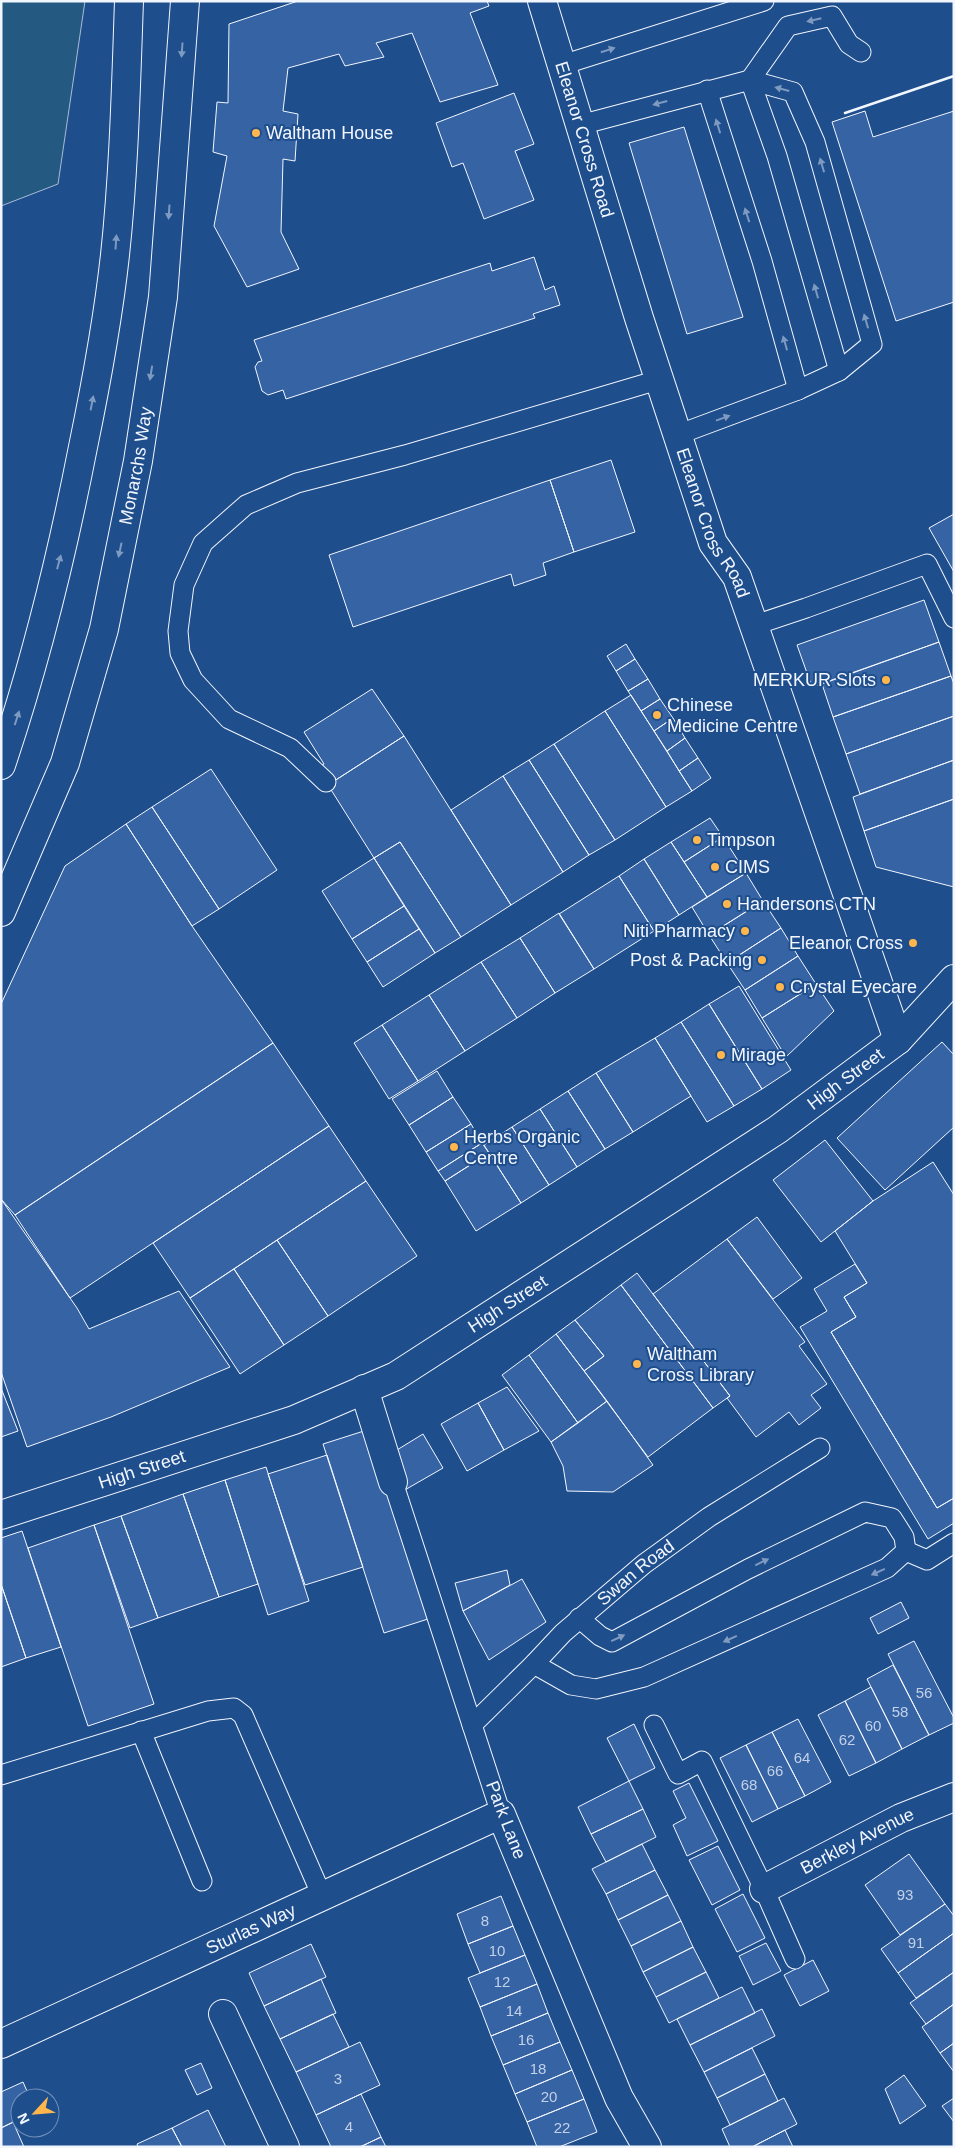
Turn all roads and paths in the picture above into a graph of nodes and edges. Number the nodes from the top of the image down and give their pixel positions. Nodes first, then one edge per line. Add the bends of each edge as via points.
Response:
1 (129, 1) edge
2 (185, 1) edge
3 (542, 1) edge
4 (764, 1) edge
5 (861, 52) dead end
6 (562, 65) junction
7 (750, 80) junction
8 (707, 90) junction
9 (580, 124) junction
10 (839, 372) junction
11 (658, 380) junction
12 (798, 390) junction
13 (677, 435) junction
14 (954, 618) edge
15 (759, 637) junction
16 (1, 765) edge
17 (326, 782) dead end
18 (1, 912) edge
19 (954, 979) edge
20 (898, 1040) junction
21 (364, 1389) junction
22 (820, 1448) dead end
23 (393, 1482) joint
24 (1, 1515) edge
25 (954, 1543) edge
26 (906, 1551) junction
27 (579, 1618) junction
28 (534, 1664) junction
29 (472, 1724) junction
30 (654, 1725) dead end
31 (141, 1731) junction
32 (1, 1774) edge
33 (954, 1797) edge
34 (501, 1814) junction
35 (202, 1881) dead end
36 (764, 1889) junction
37 (322, 1896) junction
38 (795, 1959) dead end
39 (223, 2014) dead end
40 (1, 2044) edge
41 (284, 2147) edge
42 (647, 2147) edge

16 -> 1 street via 24,696 62,550 96,382 115,254
2 -> 18 street, Monarchs Way via 163,297 136,471 104,630 65,763
3 - 6 street, Eleanor Cross Road
6 -> 4 lane
5 -> 7 lane via 849,44 832,16 788,26
6 - 9 street, Eleanor Cross Road
7 - 8 lane
10 -> 7 lane via 777,156
10 -> 7 lane via 872,344 815,142 793,92
8 -> 9 lane
12 -> 8 lane via 762,261
9 - 11 street, Eleanor Cross Road
10 - 12 lane
11 - 13 street, Eleanor Cross Road
11 - 17 lane via 415,452 297,483 246,506 204,543 184,585 178,631 180,653 193,680 229,719 290,748
13 -> 12 lane
13 - 15 street, Eleanor Cross Road via 712,543 737,577
14 - 15 lane via 927,564 806,608
15 - 20 street, Eleanor Cross Road
19 - 20 street, High Street
20 - 21 street, High Street via 777,1130 396,1376
21 - 23 street
21 - 24 street, High Street via 294,1420
22 - 27 lane, Swan Road via 709,1517 644,1564
23 - 29 lane, Park Lane
25 - 26 lane via 927,1560
27 -> 26 lane via 612,1642 748,1569 865,1512 892,1518 904,1537
26 -> 28 lane via 887,1568 644,1677 596,1689 571,1685
27 - 28 lane, Swan Road
28 - 29 lane, Swan Road
29 - 34 lane, Park Lane
30 - 36 lane via 678,1774 702,1761
31 - 32 lane
31 - 35 lane
31 - 37 lane via 208,1711 234,1708 243,1714
33 - 36 street, Berkley Avenue via 901,1818
34 - 37 street, Sturlas Way
34 - 42 street, Park Lane via 619,2098
36 - 38 lane
37 - 40 street, Sturlas Way
39 - 41 street

